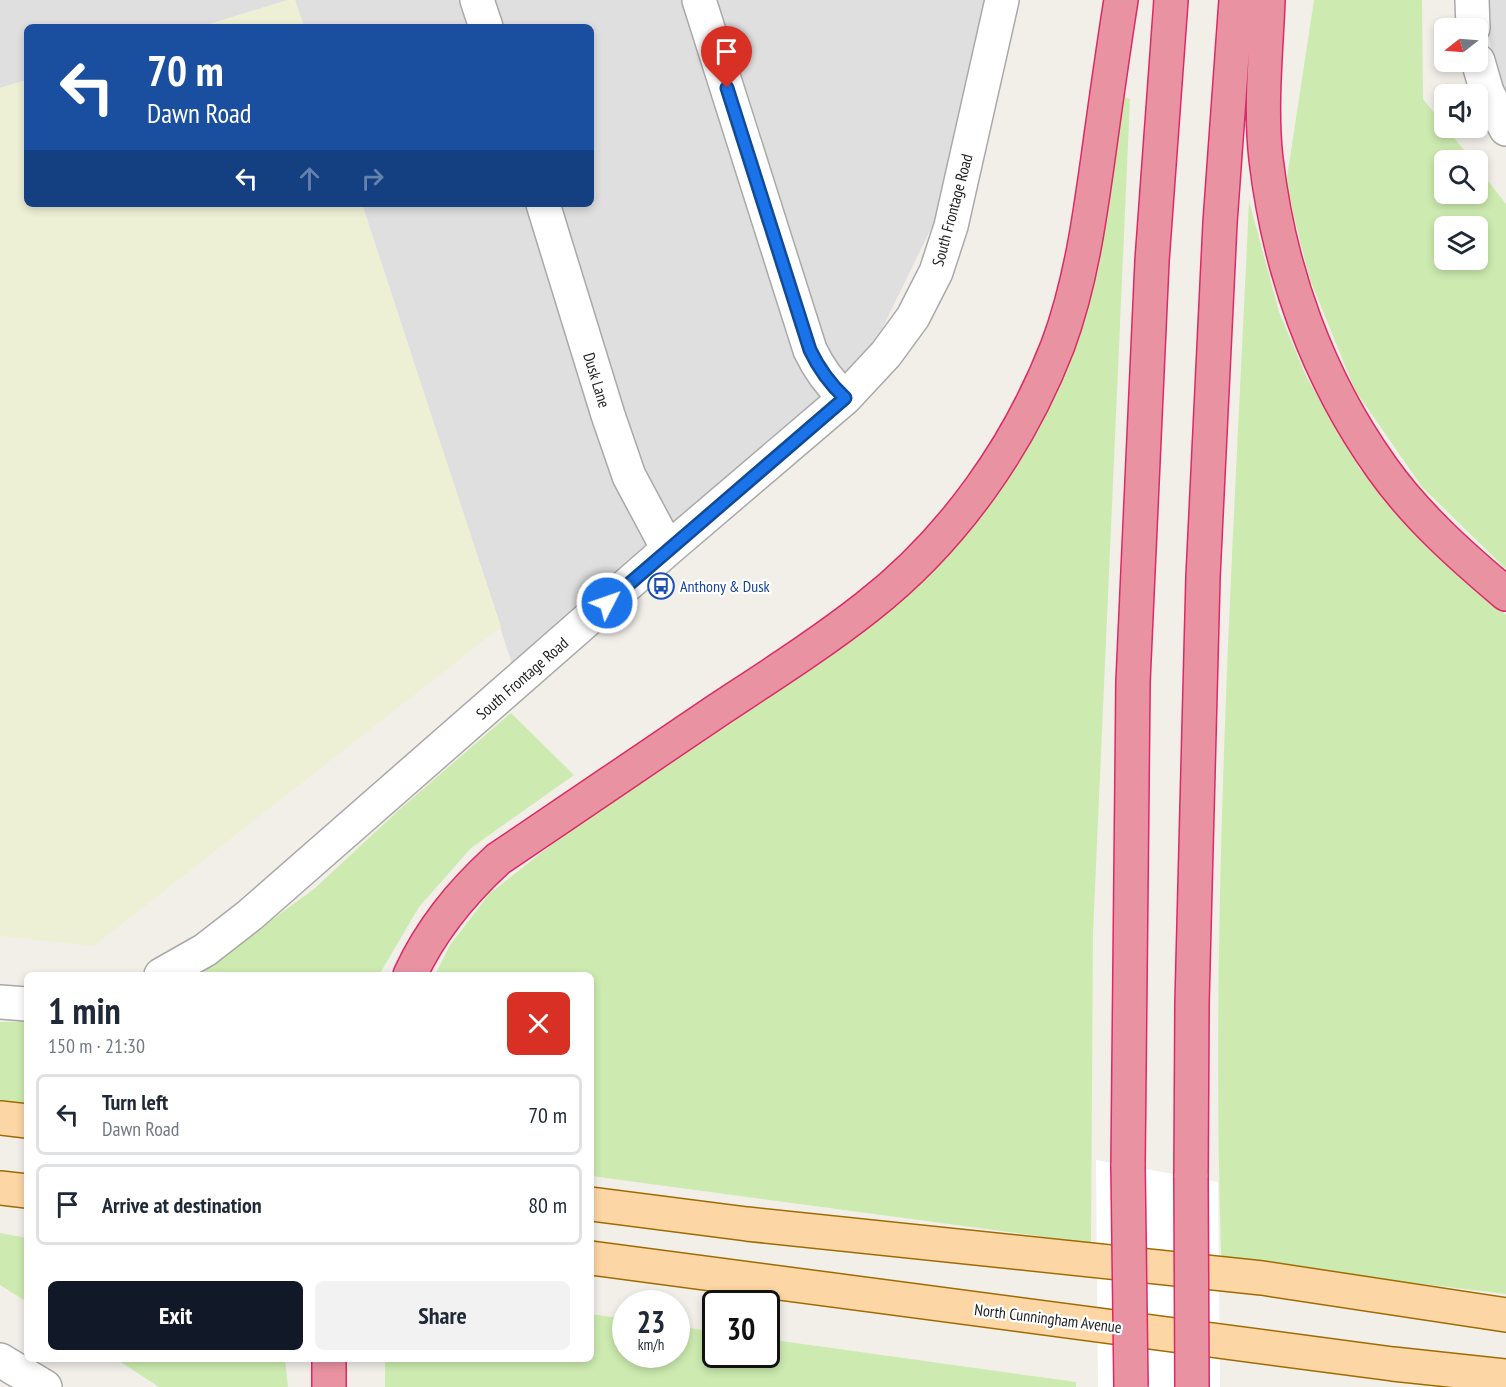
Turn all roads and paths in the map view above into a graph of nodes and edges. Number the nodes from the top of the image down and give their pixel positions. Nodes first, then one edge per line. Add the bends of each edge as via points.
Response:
1 (477, 0) edge
2 (699, 0) edge
3 (1002, 0) edge
4 (1121, 0) edge
5 (1170, 0) edge
6 (1236, 0) edge
7 (1268, 0) edge
8 (1472, 0) edge
9 (1473, 18) edge
10 (485, 24) edge
11 (1481, 72) edge
12 (1506, 129) edge
13 (544, 207) edge
14 (845, 398) junction
15 (668, 549) junction
16 (1506, 594) edge
17 (166, 972) edge
18 (411, 972) edge
19 (0, 1002) edge
20 (24, 1004) edge
21 (0, 1118) edge
22 (24, 1121) edge
23 (0, 1188) edge
24 (24, 1191) edge
25 (594, 1204) edge
26 (594, 1258) edge
27 (1506, 1316) edge
28 (0, 1360) edge
29 (329, 1362) edge
30 (1506, 1376) edge
31 (45, 1387) edge
32 (329, 1387) edge
33 (1131, 1387) edge
34 (1192, 1387) edge

1 - 10 street
2 - 14 street via 810,350 819,369
3 - 14 street, South Frontage Road via 951,226 936,272 913,317 886,354
4 - 18 highway via 1075,291 1058,345 1029,410 993,472 916,564 869,606 498,859 441,920
5 - 33 highway, bridge via 1152,261 1133,682 1128,1166
6 - 34 highway, bridge via 1220,224 1203,576 1192,1004
7 - 16 highway via 1264,95 1268,168 1294,293 1321,365 1347,416 1383,469 1424,519
8 - 9 street
11 - 12 street
13 - 15 street, Dusk Lane via 629,476
14 - 15 street, South Frontage Road
15 - 17 street, South Frontage Road via 250,915 205,950
19 - 20 street
21 - 22 main road
23 - 24 main road
25 - 27 main road via 1262,1278
26 - 30 main road, North Cunningham Avenue
28 - 31 street
29 - 32 highway

